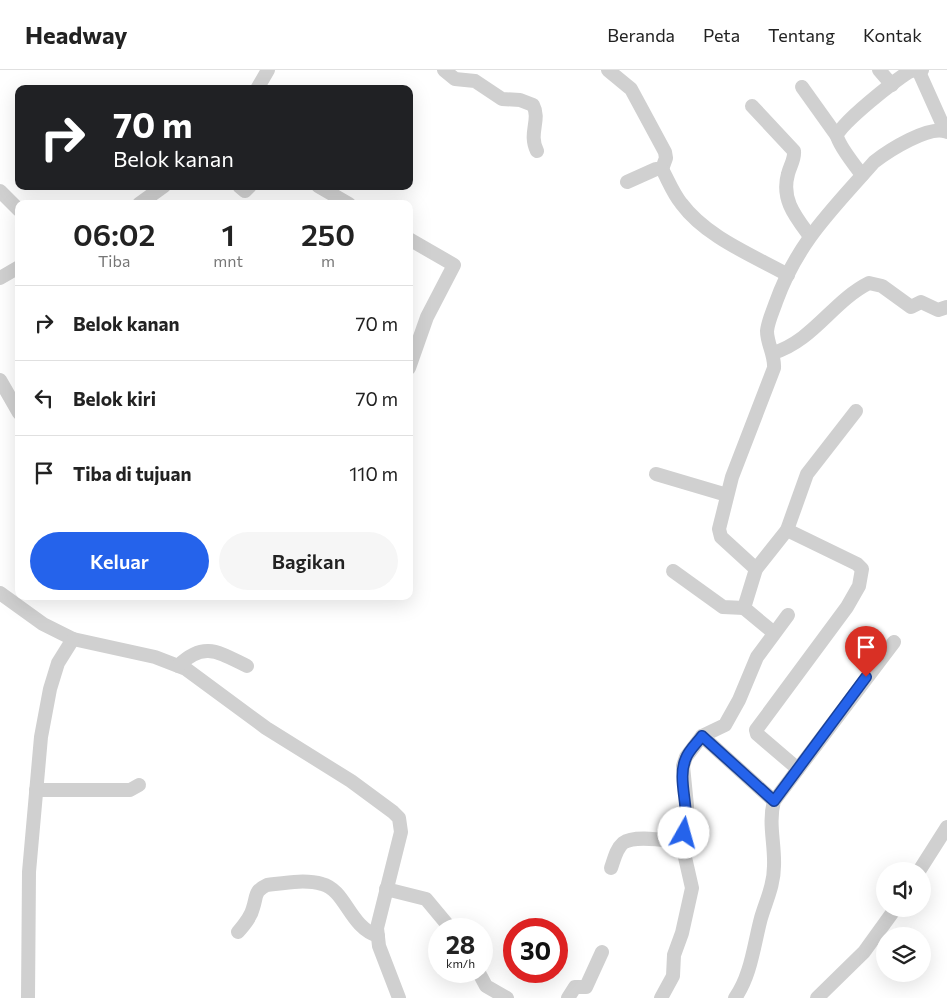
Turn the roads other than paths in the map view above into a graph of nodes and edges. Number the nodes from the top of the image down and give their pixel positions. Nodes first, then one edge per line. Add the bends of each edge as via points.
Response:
1 (268, 70) edge
2 (444, 70) edge
3 (608, 70) edge
4 (880, 70) edge
5 (916, 71) edge
6 (259, 85) edge
7 (892, 86) junction
8 (802, 87) dead end
9 (752, 106) dead end
10 (946, 131) edge
11 (837, 136) junction
12 (537, 150) dead end
13 (662, 170) junction
14 (862, 175) junction
15 (627, 182) dead end
16 (158, 190) edge
17 (325, 190) edge
18 (0, 191) edge
19 (145, 200) edge
20 (341, 200) edge
21 (15, 206) edge
22 (809, 235) junction
23 (413, 241) edge
24 (15, 269) edge
25 (788, 275) junction
26 (0, 278) edge
27 (947, 307) edge
28 (773, 353) junction
29 (413, 356) edge
30 (0, 380) edge
31 (15, 406) edge
32 (856, 411) dead end
33 (656, 474) dead end
34 (727, 495) junction
35 (787, 530) junction
36 (756, 569) junction
37 (672, 571) dead end
38 (0, 593) edge
39 (744, 608) junction
40 (788, 614) dead end
41 (774, 633) junction
42 (73, 639) junction
43 (894, 642) dead end
44 (178, 666) junction
45 (247, 666) dead end
46 (702, 736) junction
47 (798, 768) junction
48 (139, 785) dead end
49 (36, 790) junction
50 (774, 801) junction
51 (947, 827) edge
52 (682, 842) junction
53 (925, 862) edge
54 (611, 868) dead end
55 (386, 889) junction
56 (889, 917) edge
57 (442, 918) edge
58 (238, 932) dead end
59 (378, 936) junction
60 (602, 952) dead end
61 (484, 983) edge
62 (821, 996) edge
63 (28, 998) edge
64 (399, 998) edge
65 (507, 998) edge
66 (568, 998) edge
67 (661, 998) edge
68 (734, 998) edge

1 - 6 street
2 - 12 street via 455,79 475,81 502,99 533,105 536,116 532,141
3 - 13 street via 631,89 639,102 665,152
4 - 7 street
5 - 7 street
5 - 10 street
7 - 11 street via 851,117
8 - 11 street
9 - 22 street via 794,151 785,183 786,194 790,209
10 - 14 street via 928,132 887,152
11 - 14 street
13 - 15 street via 656,169
13 - 25 street via 681,203 695,218 740,249
14 - 22 street
16 - 19 street
17 - 20 street
18 - 21 street
22 - 25 street
23 - 29 street via 454,265 426,317
24 - 26 street
25 - 28 street via 767,329
27 - 28 street via 938,310 921,302 911,307 882,286 869,283 799,342
28 - 34 street via 774,368
30 - 31 street
32 - 35 street via 807,474
33 - 34 street
34 - 36 street via 719,534
35 - 36 street
35 - 47 street via 857,564 863,574 847,607 756,730
36 - 39 street
37 - 39 street via 723,607
38 - 42 street via 44,624
39 - 41 street
40 - 41 street
41 - 46 street via 756,657 730,718 725,725
42 - 44 street via 155,657
42 - 49 street via 58,662 50,689
43 - 47 street
44 - 45 street via 188,656 202,650 221,654
44 - 55 street via 214,687 266,728 351,781 399,818 401,832
46 - 50 street
46 - 52 street via 683,766 687,806
47 - 50 street
48 - 49 street via 130,790
49 - 63 street via 29,872
50 - 68 street via 773,882 751,960
51 - 53 street
52 - 54 street via 630,840 619,848
52 - 67 street via 692,888 674,955 673,976
55 - 57 street via 426,899
55 - 59 street
56 - 62 street via 864,952
58 - 59 street via 253,909 256,892 260,888 313,882 329,886 357,923
59 - 64 street
60 - 66 street via 586,987 576,987
61 - 65 street

